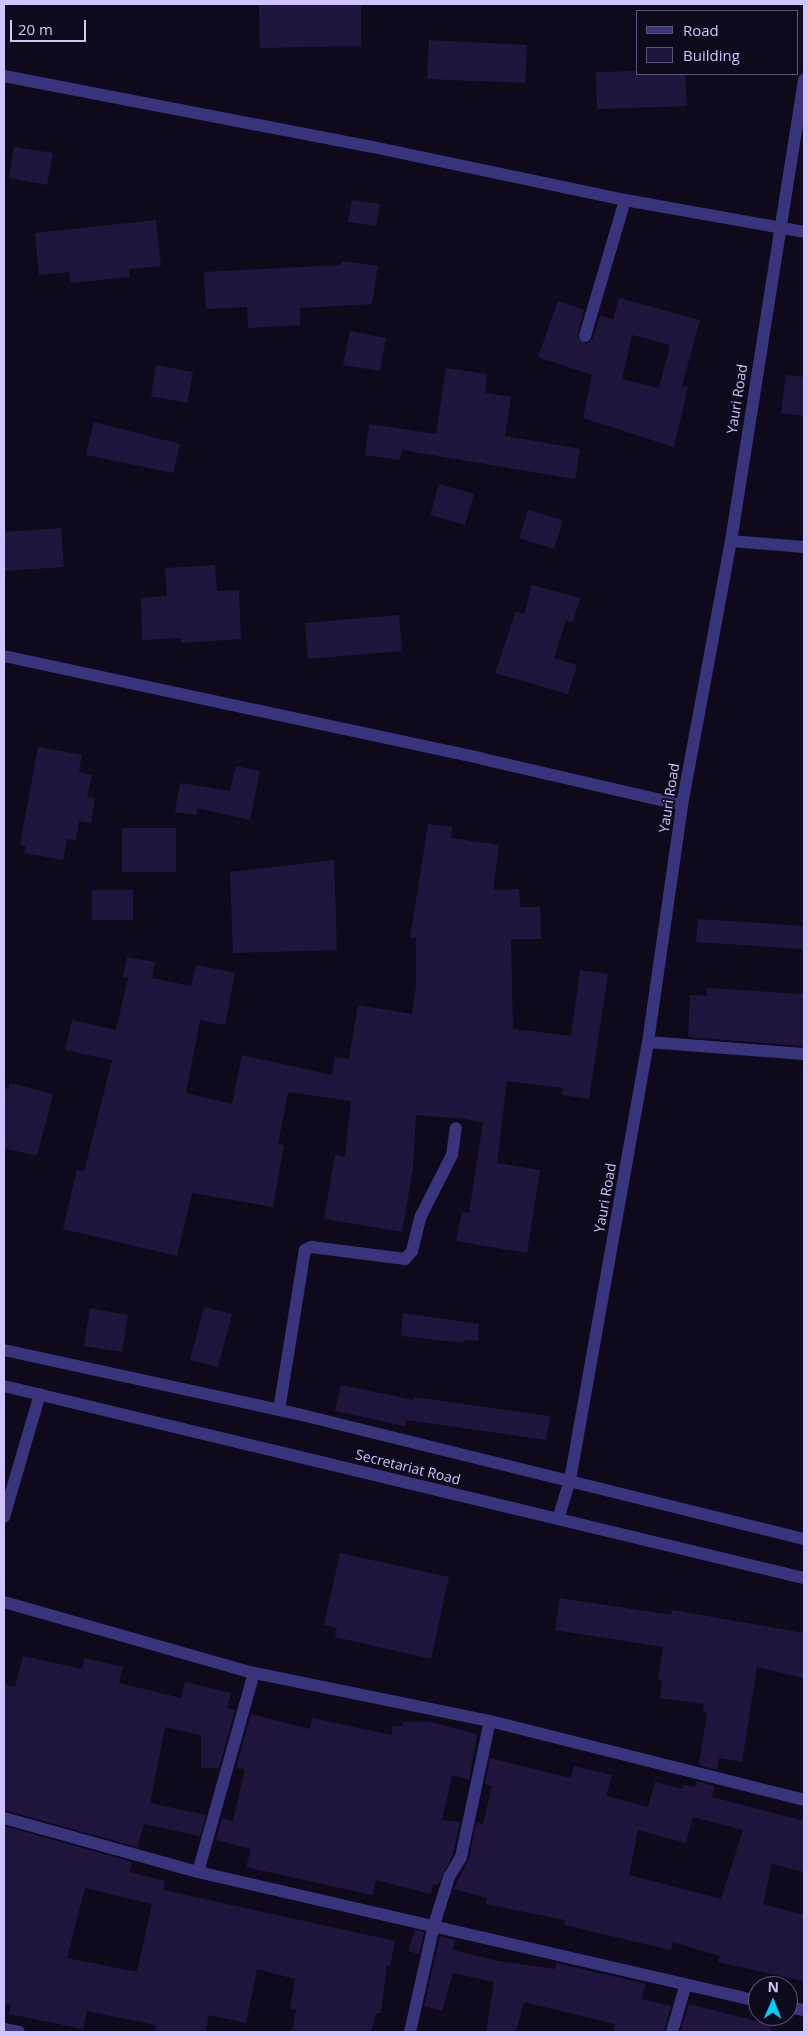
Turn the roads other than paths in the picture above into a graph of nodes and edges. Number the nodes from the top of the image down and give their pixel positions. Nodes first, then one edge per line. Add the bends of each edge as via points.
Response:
1 (4, 76) edge
2 (804, 80) edge
3 (625, 200) junction
4 (779, 227) junction
5 (804, 232) edge
6 (585, 336) dead end
7 (730, 541) junction
8 (804, 547) edge
9 (4, 656) edge
10 (682, 805) junction
11 (648, 1042) junction
12 (804, 1054) edge
13 (456, 1128) dead end
14 (4, 1350) edge
15 (4, 1386) edge
16 (40, 1394) junction
17 (279, 1410) junction
18 (570, 1480) junction
19 (4, 1517) edge
20 (558, 1520) junction
21 (804, 1539) edge
22 (804, 1578) edge
23 (4, 1602) edge
24 (254, 1673) junction
25 (490, 1721) junction
26 (804, 1800) edge
27 (4, 1818) edge
28 (198, 1872) junction
29 (434, 1925) junction
30 (686, 1987) junction
31 (748, 1999) edge
32 (4, 2029) edge
33 (19, 2032) edge
34 (410, 2032) edge
35 (672, 2032) edge

1 - 3 street via 373,147
2 - 4 street, Yauri Road
3 - 4 street
3 - 6 street
4 - 5 street
4 - 7 street, Yauri Road
7 - 8 street
7 - 10 street, Yauri Road
9 - 10 street via 483,758
10 - 11 street, Yauri Road
11 - 12 street
11 - 18 street, Yauri Road
13 - 17 street via 452,1155 421,1216 412,1251 405,1259 311,1247 305,1250
14 - 17 street, Secretariat Road
15 - 16 street, Secretariat Road
16 - 19 street
16 - 20 street, Secretariat Road
17 - 18 street, Secretariat Road
18 - 20 street, Yauri Road
18 - 21 street, Secretariat Road
20 - 22 street, Secretariat Road
23 - 24 street
24 - 25 street
24 - 28 street
25 - 26 street
25 - 29 street via 461,1857 449,1877
27 - 28 street
28 - 29 street
29 - 30 street
29 - 34 street
30 - 31 street
30 - 35 street
32 - 33 street

